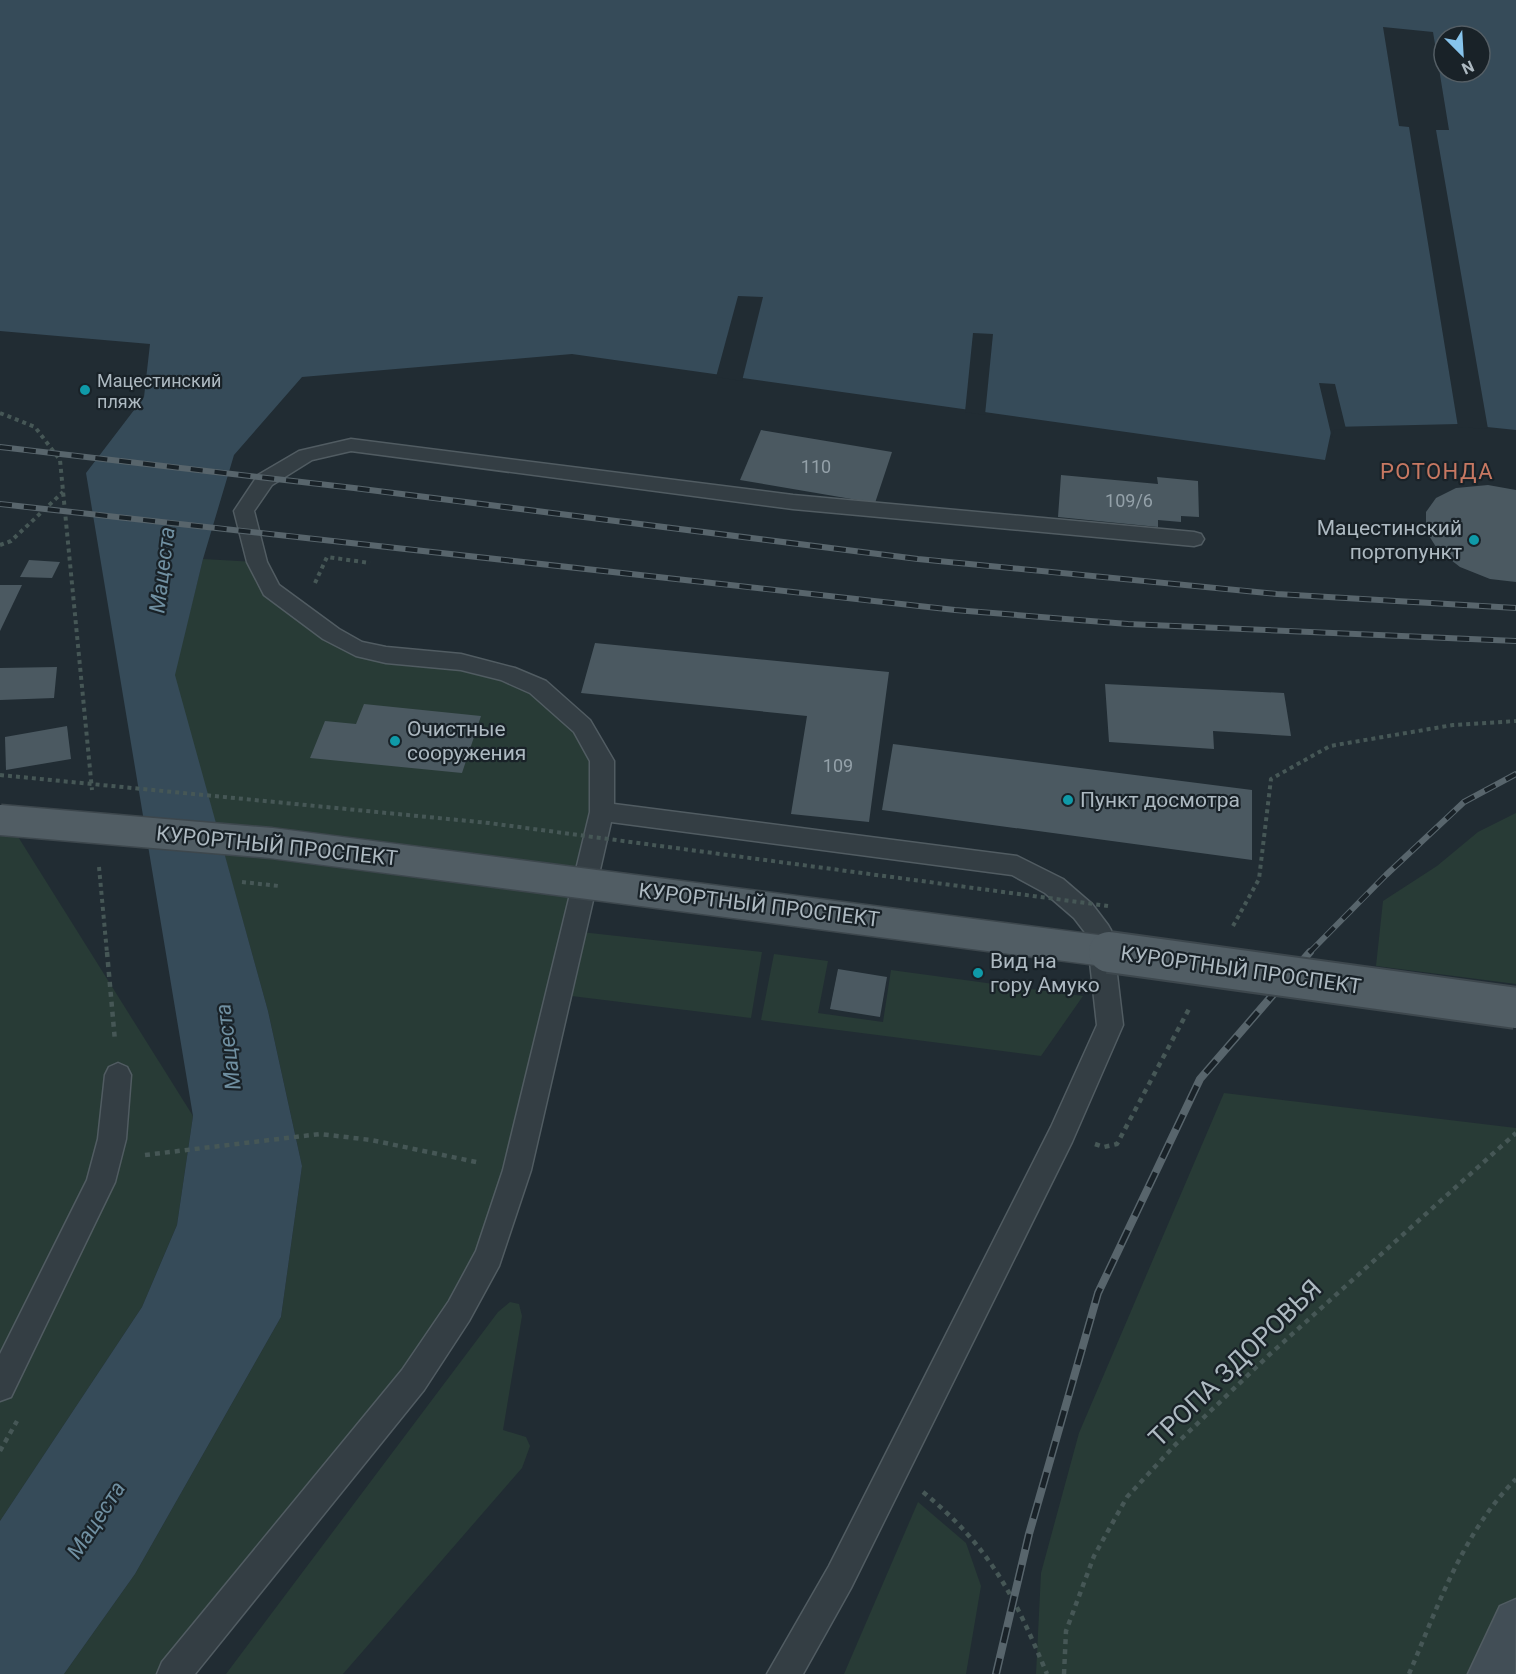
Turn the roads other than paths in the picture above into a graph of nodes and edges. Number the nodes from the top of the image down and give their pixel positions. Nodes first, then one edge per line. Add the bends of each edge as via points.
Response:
1 (1194, 539) dead end
2 (602, 812) junction
3 (0, 820) edge
4 (1516, 1008) edge
5 (118, 1075) road end
6 (0, 1386) edge
7 (1516, 1622) edge
8 (174, 1674) edge
9 (783, 1674) edge
10 (1491, 1674) edge

1 - 2 lane via 793,502 351,445 306,455 265,480 244,512 257,562 271,590 356,648 461,662 538,687 582,726 602,761
2 - 8 lane via 517,1170 489,1256 459,1311 413,1380
2 - 9 lane via 1017,866 1054,886 1083,911 1099,932 1110,1025 1062,1133 840,1577
3 - 4 main road, КУРОРТНЫЙ ПРОСПЕКТ, bridge via 271,843 967,932
5 - 6 lane via 112,1139 101,1182
7 - 10 main road

